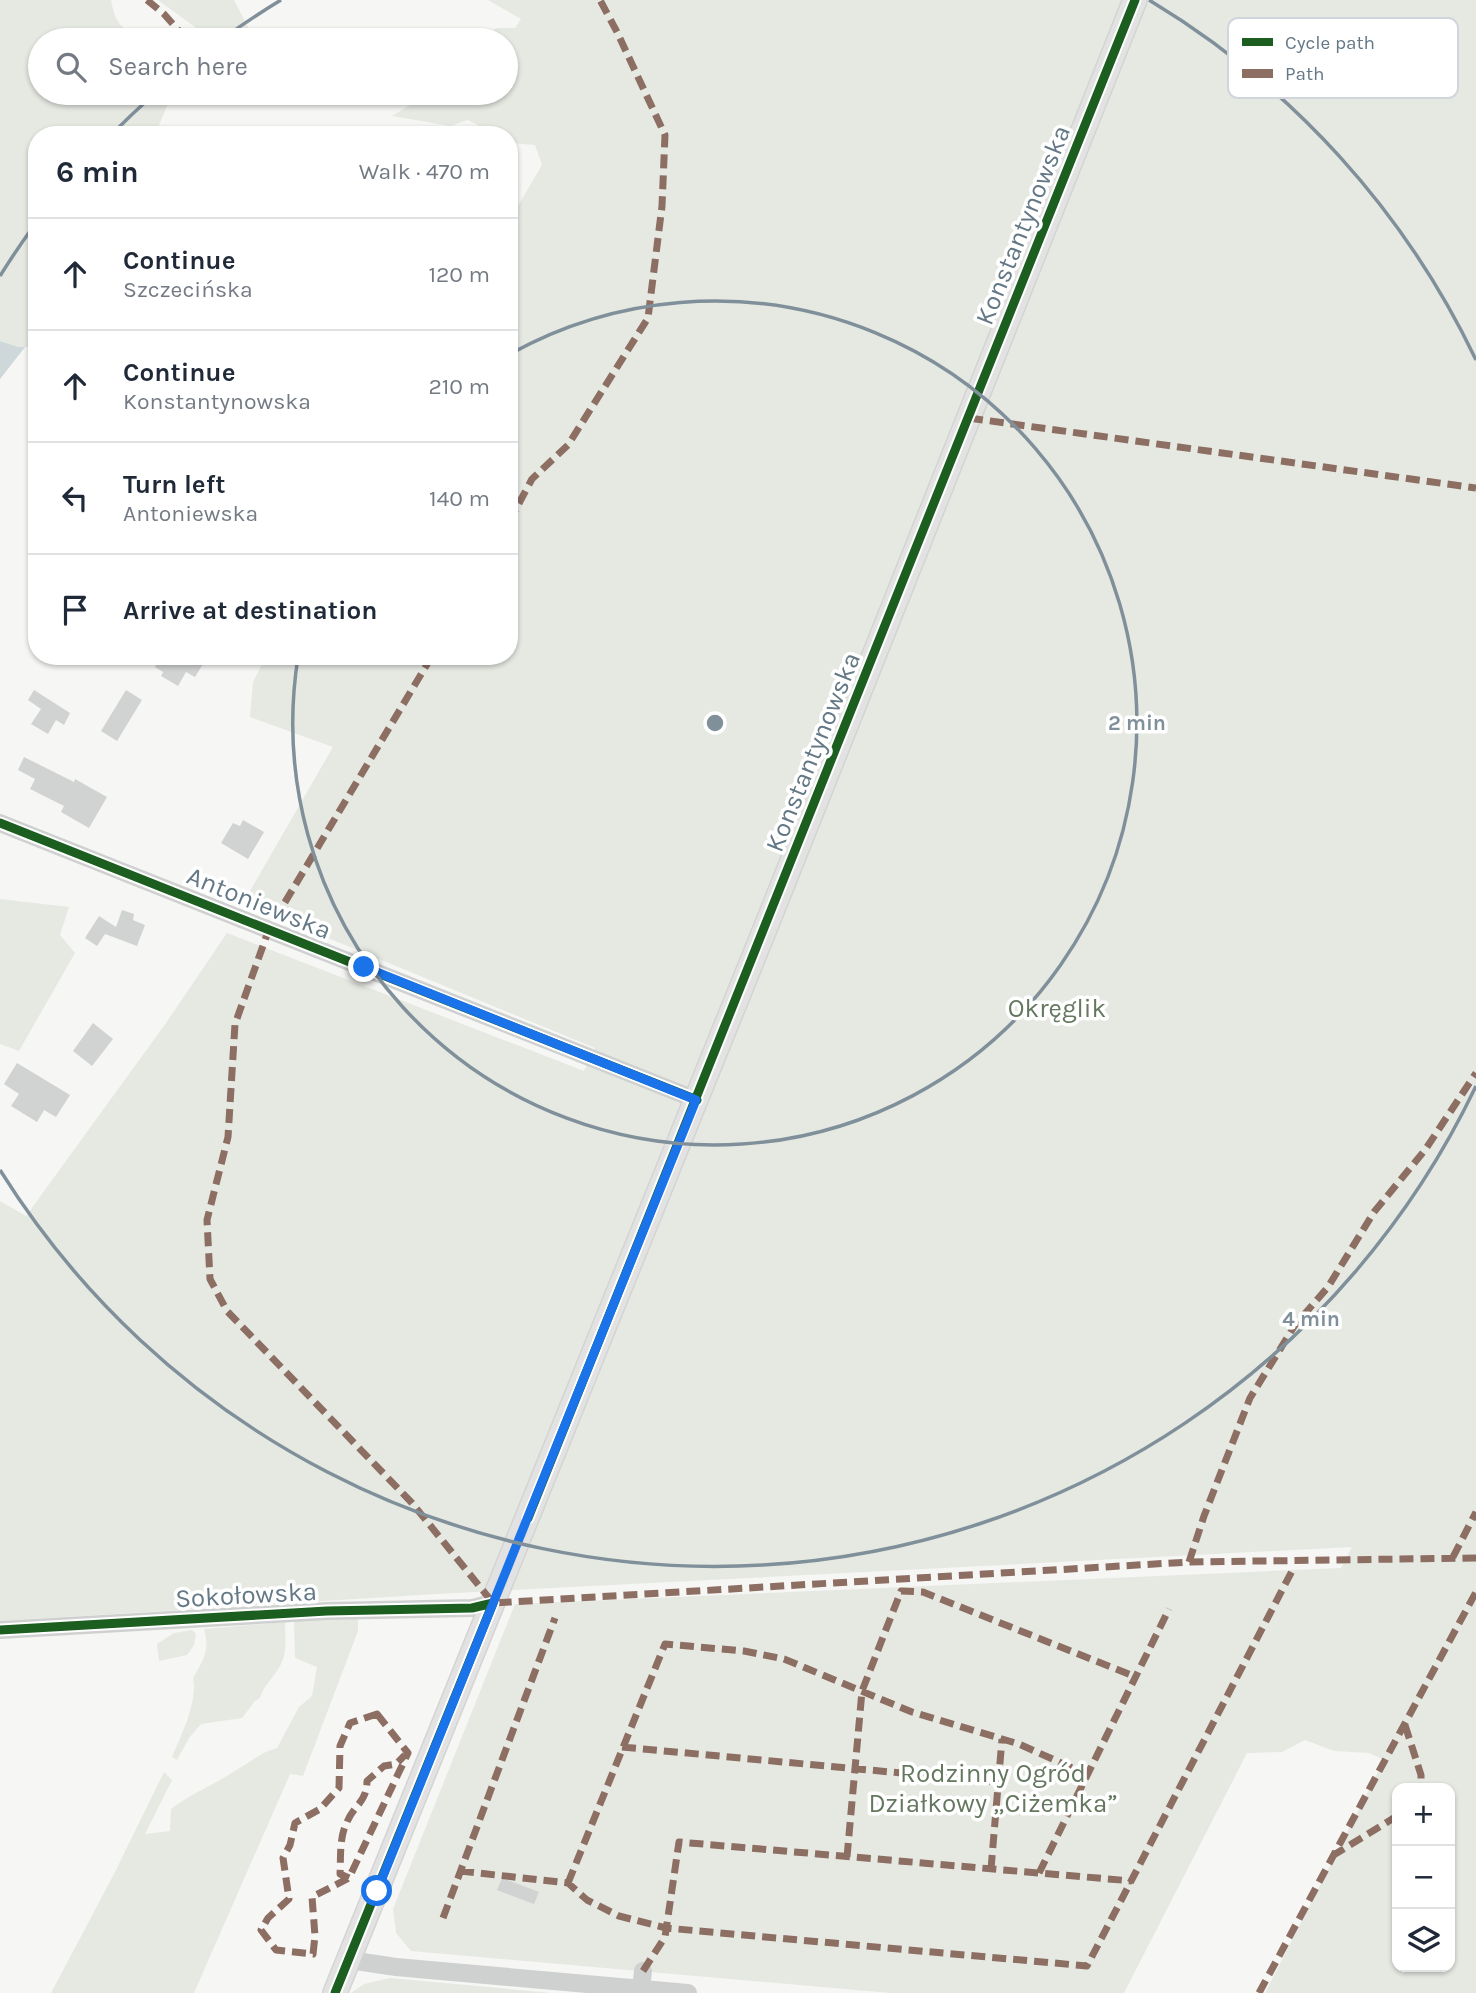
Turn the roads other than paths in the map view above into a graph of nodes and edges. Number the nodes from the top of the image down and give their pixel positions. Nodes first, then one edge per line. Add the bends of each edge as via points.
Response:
1 (1135, 0) edge
2 (0, 823) edge
3 (696, 1100) junction
4 (493, 1603) junction
5 (0, 1630) edge
6 (349, 1960) junction
7 (335, 1993) edge
8 (688, 1993) edge

1 - 3 main road, Konstantynowska
2 - 3 street, Antoniewska
3 - 4 main road, Konstantynowska
4 - 5 street, Sokołowska via 472,1608 327,1611
4 - 6 main road, Konstantynowska
6 - 7 main road, Konstantynowska
6 - 8 street via 396,1967 642,1980

